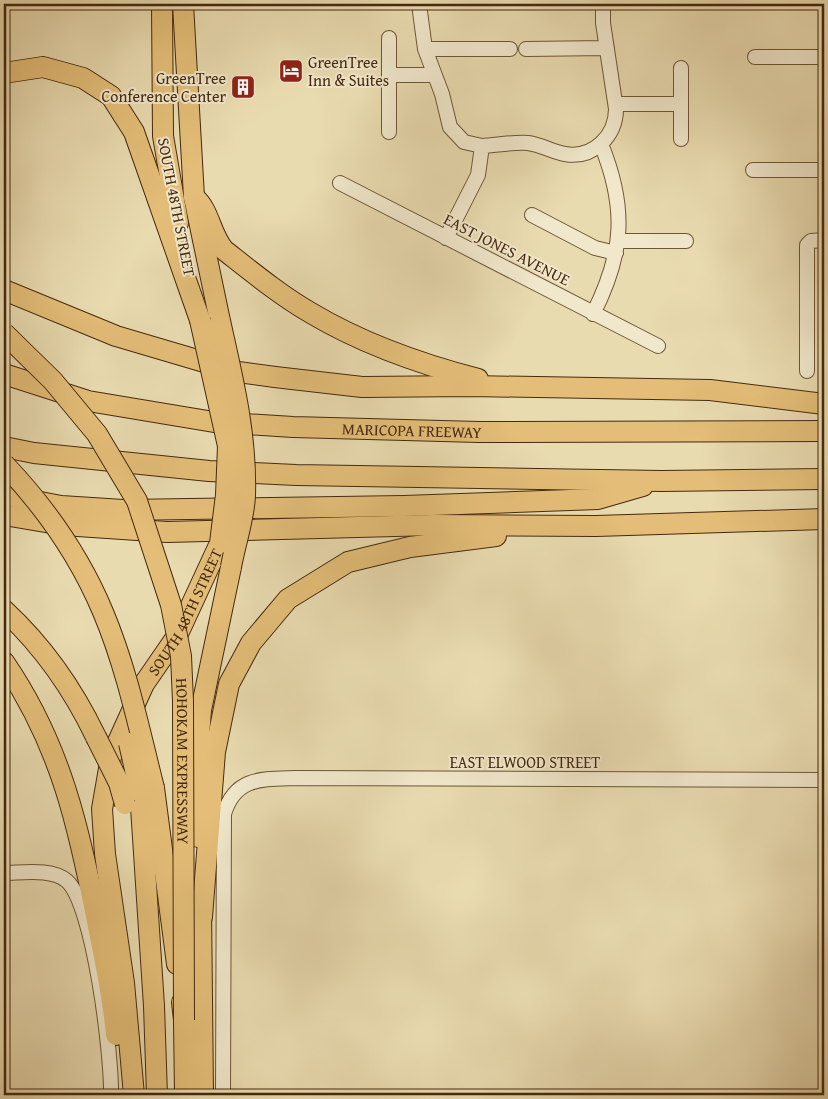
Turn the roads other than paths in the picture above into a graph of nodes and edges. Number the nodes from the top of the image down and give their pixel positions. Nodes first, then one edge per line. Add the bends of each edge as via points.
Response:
1 (162, 4) edge
2 (183, 4) edge
3 (419, 4) edge
4 (603, 4) edge
5 (389, 38) dead end
6 (607, 48) junction
7 (425, 49) junction
8 (510, 49) dead end
9 (526, 49) dead end
10 (756, 57) dead end
11 (824, 57) edge
12 (681, 68) dead end
13 (4, 73) edge
14 (389, 75) junction
15 (434, 75) junction
16 (616, 104) junction
17 (681, 104) junction
18 (388, 132) dead end
19 (681, 139) dead end
20 (600, 144) junction
21 (482, 146) junction
22 (753, 170) dead end
23 (824, 170) edge
24 (340, 183) dead end
25 (194, 197) junction
26 (532, 215) dead end
27 (446, 238) junction
28 (824, 240) edge
29 (686, 241) dead end
30 (617, 247) junction
31 (4, 280) edge
32 (4, 290) edge
33 (30, 301) junction
34 (593, 314) junction
35 (200, 320) junction
36 (4, 333) edge
37 (658, 346) dead end
38 (807, 371) dead end
39 (4, 374) edge
40 (505, 386) junction
41 (824, 404) edge
42 (824, 431) edge
43 (4, 447) edge
44 (4, 464) edge
45 (824, 478) edge
46 (661, 480) junction
47 (4, 481) edge
48 (4, 495) edge
49 (4, 515) edge
50 (824, 519) edge
51 (596, 526) junction
52 (4, 610) edge
53 (4, 662) edge
54 (824, 780) edge
55 (132, 798) junction
56 (4, 873) edge
57 (202, 917) junction
58 (184, 1020) junction
59 (111, 1095) edge
60 (120, 1095) edge
61 (134, 1095) edge
62 (157, 1095) edge
63 (185, 1095) edge
64 (203, 1095) edge
65 (223, 1095) edge

1 - 35 highway, SOUTH 48TH STREET via 163,136
2 - 25 highway, SOUTH 48TH STREET
3 - 7 street
4 - 6 street
5 - 14 street
6 - 9 street
6 - 16 street
7 - 8 street
7 - 15 street
10 - 11 street
12 - 17 street
13 - 35 highway via 43,67 83,78 112,96 134,132
14 - 15 street
14 - 18 street
15 - 21 street via 453,131 468,144
16 - 17 street
16 - 20 street via 612,128
17 - 19 street
20 - 21 street via 575,155 521,143
20 - 30 street via 617,192
21 - 27 street via 478,175
22 - 23 street
24 - 27 street, EAST JONES AVENUE
25 - 40 highway via 203,204 215,239 224,250 309,313 340,330 423,364
25 - 57 highway, SOUTH 48TH STREET, bridge via 245,449 245,498 199,729 195,788
26 - 30 street via 595,248
27 - 34 street, EAST JONES AVENUE
28 - 38 street via 808,242
29 - 30 street
30 - 34 street via 608,282
31 - 33 highway
32 - 33 highway
33 - 40 highway via 116,336 238,372 362,387
34 - 37 street, EAST JONES AVENUE
35 - 61 highway, SOUTH 48TH STREET, bridge via 228,446 220,543 177,636 144,684 111,757 102,809 105,854 124,983
36 - 58 highway, HOHOKAM EXPRESSWAY, bridge via 53,381 97,434 137,501 171,606 181,656
39 - 42 highway, MARICOPA FREEWAY via 88,401 214,422 479,432
40 - 41 highway via 710,390
43 - 46 highway via 209,471
44 - 58 highway, bridge via 27,488 74,554 103,612 126,678 154,788
45 - 46 highway
46 - 48 highway via 598,499 404,506 123,510 61,506
47 - 55 highway, bridge via 25,504 68,570 99,635 120,704
49 - 51 highway via 63,525 167,532 424,525
50 - 51 highway
51 - 57 highway via 410,547 348,562 288,599 251,643 230,684 215,752
52 - 55 highway, bridge via 28,632 57,669 80,703 119,783
53 - 60 highway via 23,690 55,755 68,793 106,968
54 - 65 street, EAST ELWOOD STREET via 265,779 249,782 231,798 224,814
55 - 62 highway via 148,911
56 - 59 street via 58,876 68,881 77,896 91,943 104,1021
57 - 64 highway, SOUTH 48TH STREET
58 - 63 highway, HOHOKAM EXPRESSWAY

